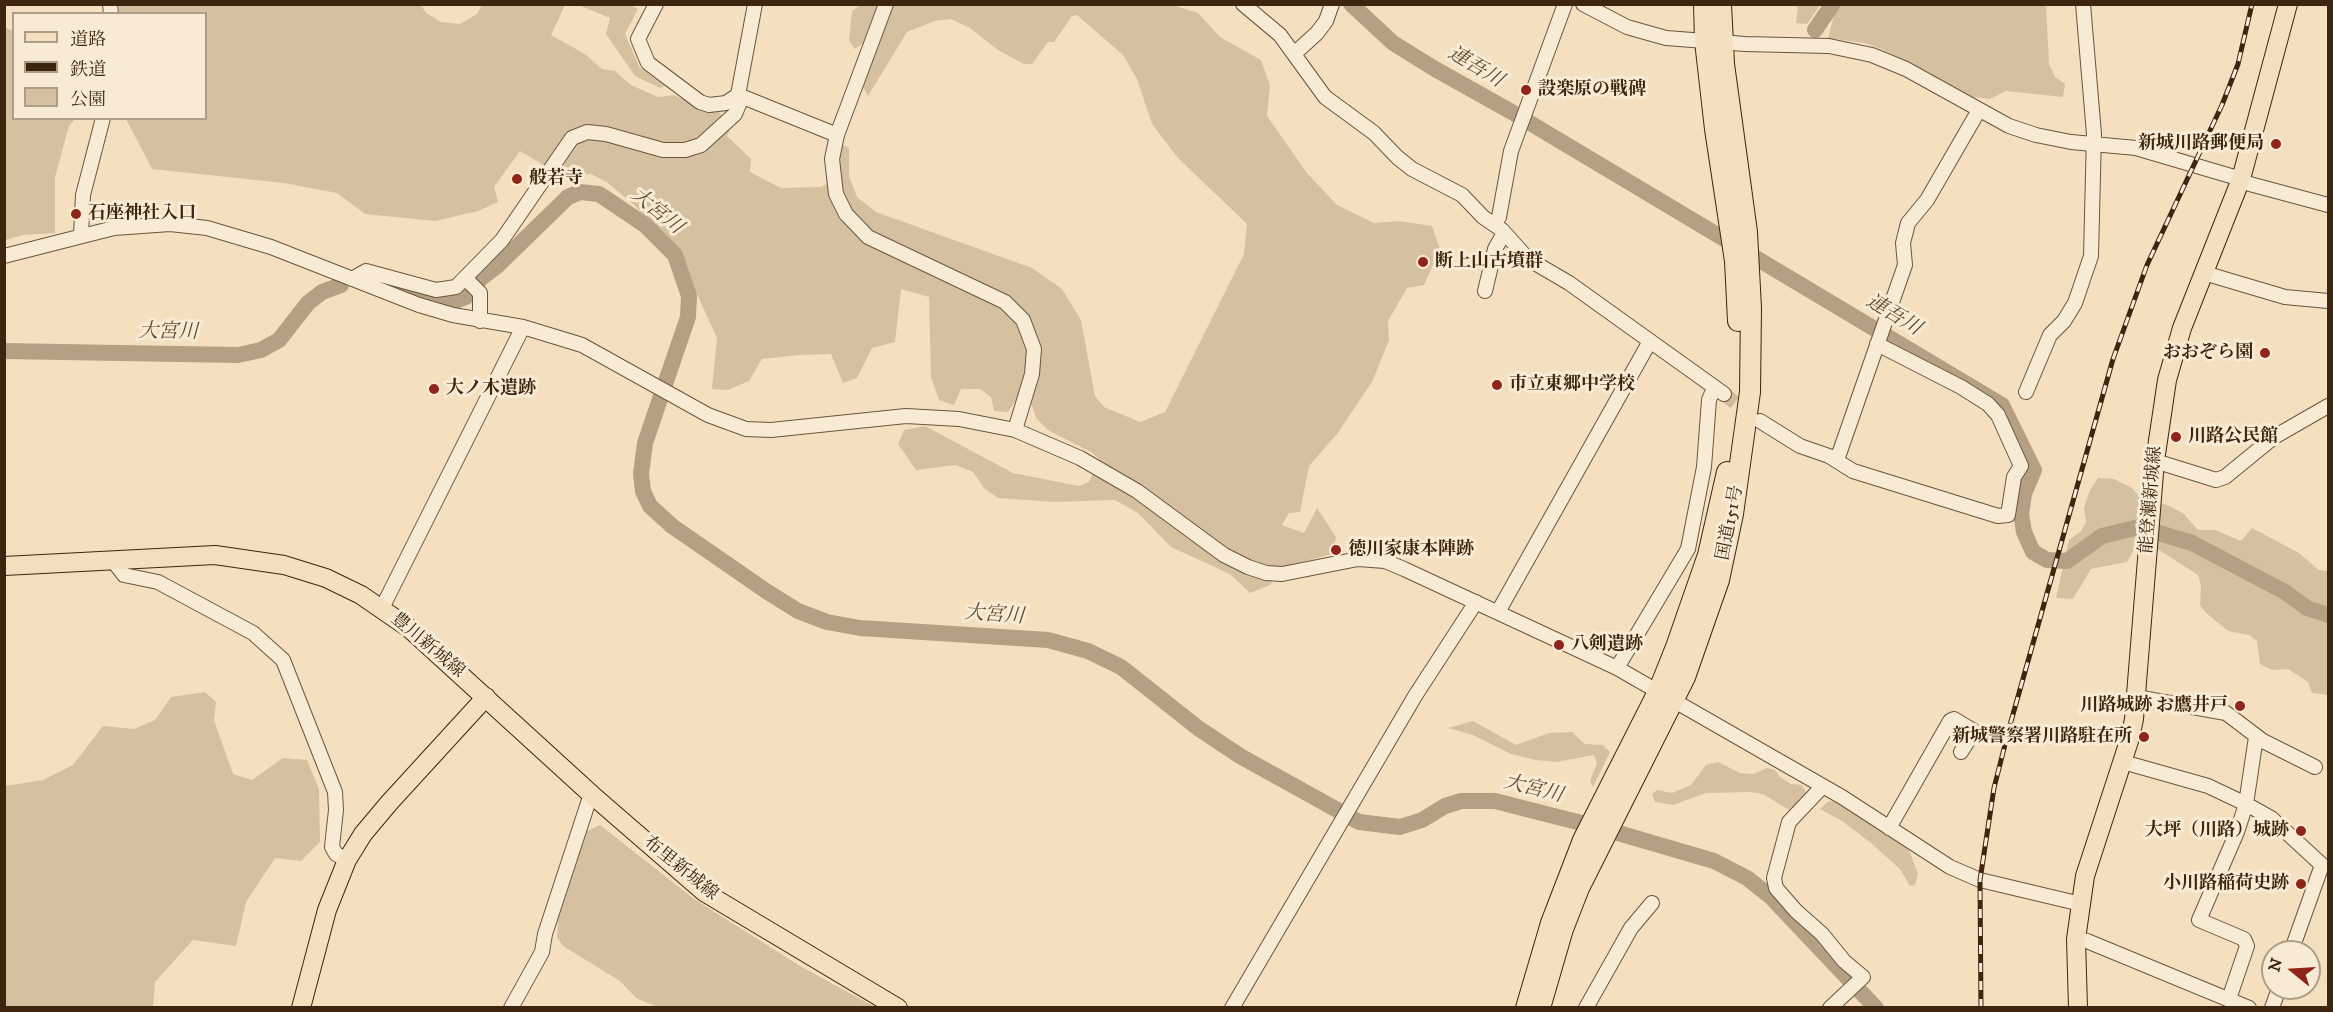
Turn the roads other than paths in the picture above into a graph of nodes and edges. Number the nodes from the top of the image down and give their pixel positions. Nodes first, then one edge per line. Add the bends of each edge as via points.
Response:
1 (656, 4) edge
2 (755, 4) edge
3 (886, 4) edge
4 (1243, 4) edge
5 (1332, 4) edge
6 (1565, 4) edge
7 (1583, 4) edge
8 (1704, 4) edge
9 (1720, 4) edge
10 (2083, 4) edge
11 (2288, 4) edge
12 (1714, 42) junction
13 (1294, 54) junction
14 (740, 96) junction
15 (1979, 110) junction
16 (103, 120) edge
17 (837, 135) junction
18 (2094, 144) junction
19 (2241, 179) junction
20 (2328, 205) edge
21 (1499, 229) junction
22 (81, 235) junction
23 (4, 256) edge
24 (2204, 273) junction
25 (352, 279) junction
26 (466, 280) junction
27 (1485, 291) dead end
28 (2328, 301) edge
29 (480, 321) junction
30 (524, 327) junction
31 (1878, 342) junction
32 (1649, 343) junction
33 (2026, 392) dead end
34 (2328, 406) edge
35 (1760, 421) tunnel mouth
36 (1015, 430) junction
37 (1837, 460) junction
38 (2155, 461) junction
39 (114, 562) junction
40 (4, 566) edge
41 (1476, 602) junction
42 (382, 608) junction
43 (1498, 612) junction
44 (1617, 668) junction
45 (1666, 697) junction
46 (2136, 697) junction
47 (486, 698) junction
48 (2256, 737) junction
49 (1940, 740) junction
50 (2123, 762) junction
51 (2315, 767) dead end
52 (1823, 786) junction
53 (591, 794) junction
54 (2246, 804) junction
55 (1889, 828) junction
56 (1591, 843) junction
57 (347, 860) junction
58 (1652, 903) dead end
59 (2081, 904) junction
60 (2076, 939) junction
61 (2295, 940) edge
62 (2229, 999) junction
63 (301, 1008) edge
64 (511, 1008) edge
65 (898, 1008) edge
66 (1232, 1008) edge
67 (1526, 1008) edge
68 (1540, 1008) edge
69 (1586, 1008) edge
70 (1830, 1008) edge
71 (2078, 1008) edge
72 (2249, 1008) edge

1 - 14 street via 638,39 648,63 700,102 726,103
2 - 14 street
3 - 17 street
4 - 13 street via 1275,30
5 - 13 street via 1317,33
6 - 21 street via 1519,125
7 - 12 street via 1644,32
8 - 12 highway, 国道151号
9 - 12 highway, 国道151号
10 - 18 street
11 - 19 main road, 能登瀬新城線
12 - 15 street via 1829,46 1872,55 1906,69
12 - 45 highway, 国道151号 via 1743,265 1750,392 1739,481 1719,580
13 - 21 street via 1325,97 1412,169 1462,195
14 - 17 street
14 - 26 street via 735,114 701,145 685,150 663,150 606,134 587,132 572,138 521,215
15 - 18 street via 2036,135
15 - 31 street via 1927,200 1908,223 1903,243 1905,265
16 - 22 street via 83,195
17 - 36 street via 832,159 836,194 846,214 868,237 1005,302 1023,320 1034,349 1032,374
18 - 19 street via 2136,148
18 - 33 street via 2091,256 2075,303 2050,335
19 - 20 street
19 - 24 main road, 能登瀬新城線
21 - 27 street
21 - 32 street via 1528,259 1569,283
22 - 23 street
22 - 25 street via 170,224 207,228 272,247
24 - 28 street via 2285,297
24 - 38 main road, 能登瀬新城線 via 2173,357
25 - 26 street via 366,271 445,291
25 - 29 street via 418,305
26 - 29 street via 480,293
29 - 30 street
30 - 36 street via 582,345 717,419 747,429 906,416 959,419
30 - 42 street
31 - 37 street
31 - 37 street via 1961,387 1998,415 2021,466 2014,477 2008,515 1998,516 1880,481
32 - 43 street
32 - 44 street via 1719,391 1709,400 1704,467 1688,549
34 - 38 street via 2274,437 2216,480
35 - 37 street via 1800,446
36 - 41 street via 1080,458 1137,491 1224,555 1248,567 1282,574 1358,559 1385,561
38 - 46 main road, 能登瀬新城線
39 - 40 main road, 豊川新城線
39 - 42 main road, 豊川新城線 via 215,555 251,558 326,578
39 - 57 street via 124,575 158,582 253,633 284,660 335,792 332,847
41 - 43 street
41 - 66 street via 1415,696
42 - 47 main road, 豊川新城線
43 - 44 street
44 - 45 street
45 - 52 street
45 - 56 highway, 国道151号
46 - 48 street via 2218,710
46 - 50 main road, 能登瀬新城線
47 - 53 main road, 布里新城線
47 - 57 main road via 389,803
48 - 51 street
48 - 54 street
49 - 49 street via 1954,719 1974,731 1960,754
49 - 55 street
50 - 54 street via 2208,786
50 - 59 main road, 能登瀬新城線 via 2090,858
52 - 55 street
52 - 70 street via 1789,822 1774,878 1776,888 1796,911 1863,977
53 - 64 street via 542,952
53 - 65 main road, 布里新城線 via 704,892
54 - 61 street via 2271,818 2322,865
54 - 62 street via 2199,920 2244,939 2247,946
55 - 59 street via 1950,867 1980,880
56 - 67 highway, 国道151号 via 1547,934
56 - 68 highway, 国道151号
57 - 63 main road via 327,909
58 - 69 street via 1632,928
59 - 60 main road, 能登瀬新城線
60 - 62 street
60 - 71 main road, 能登瀬新城線
62 - 72 street

